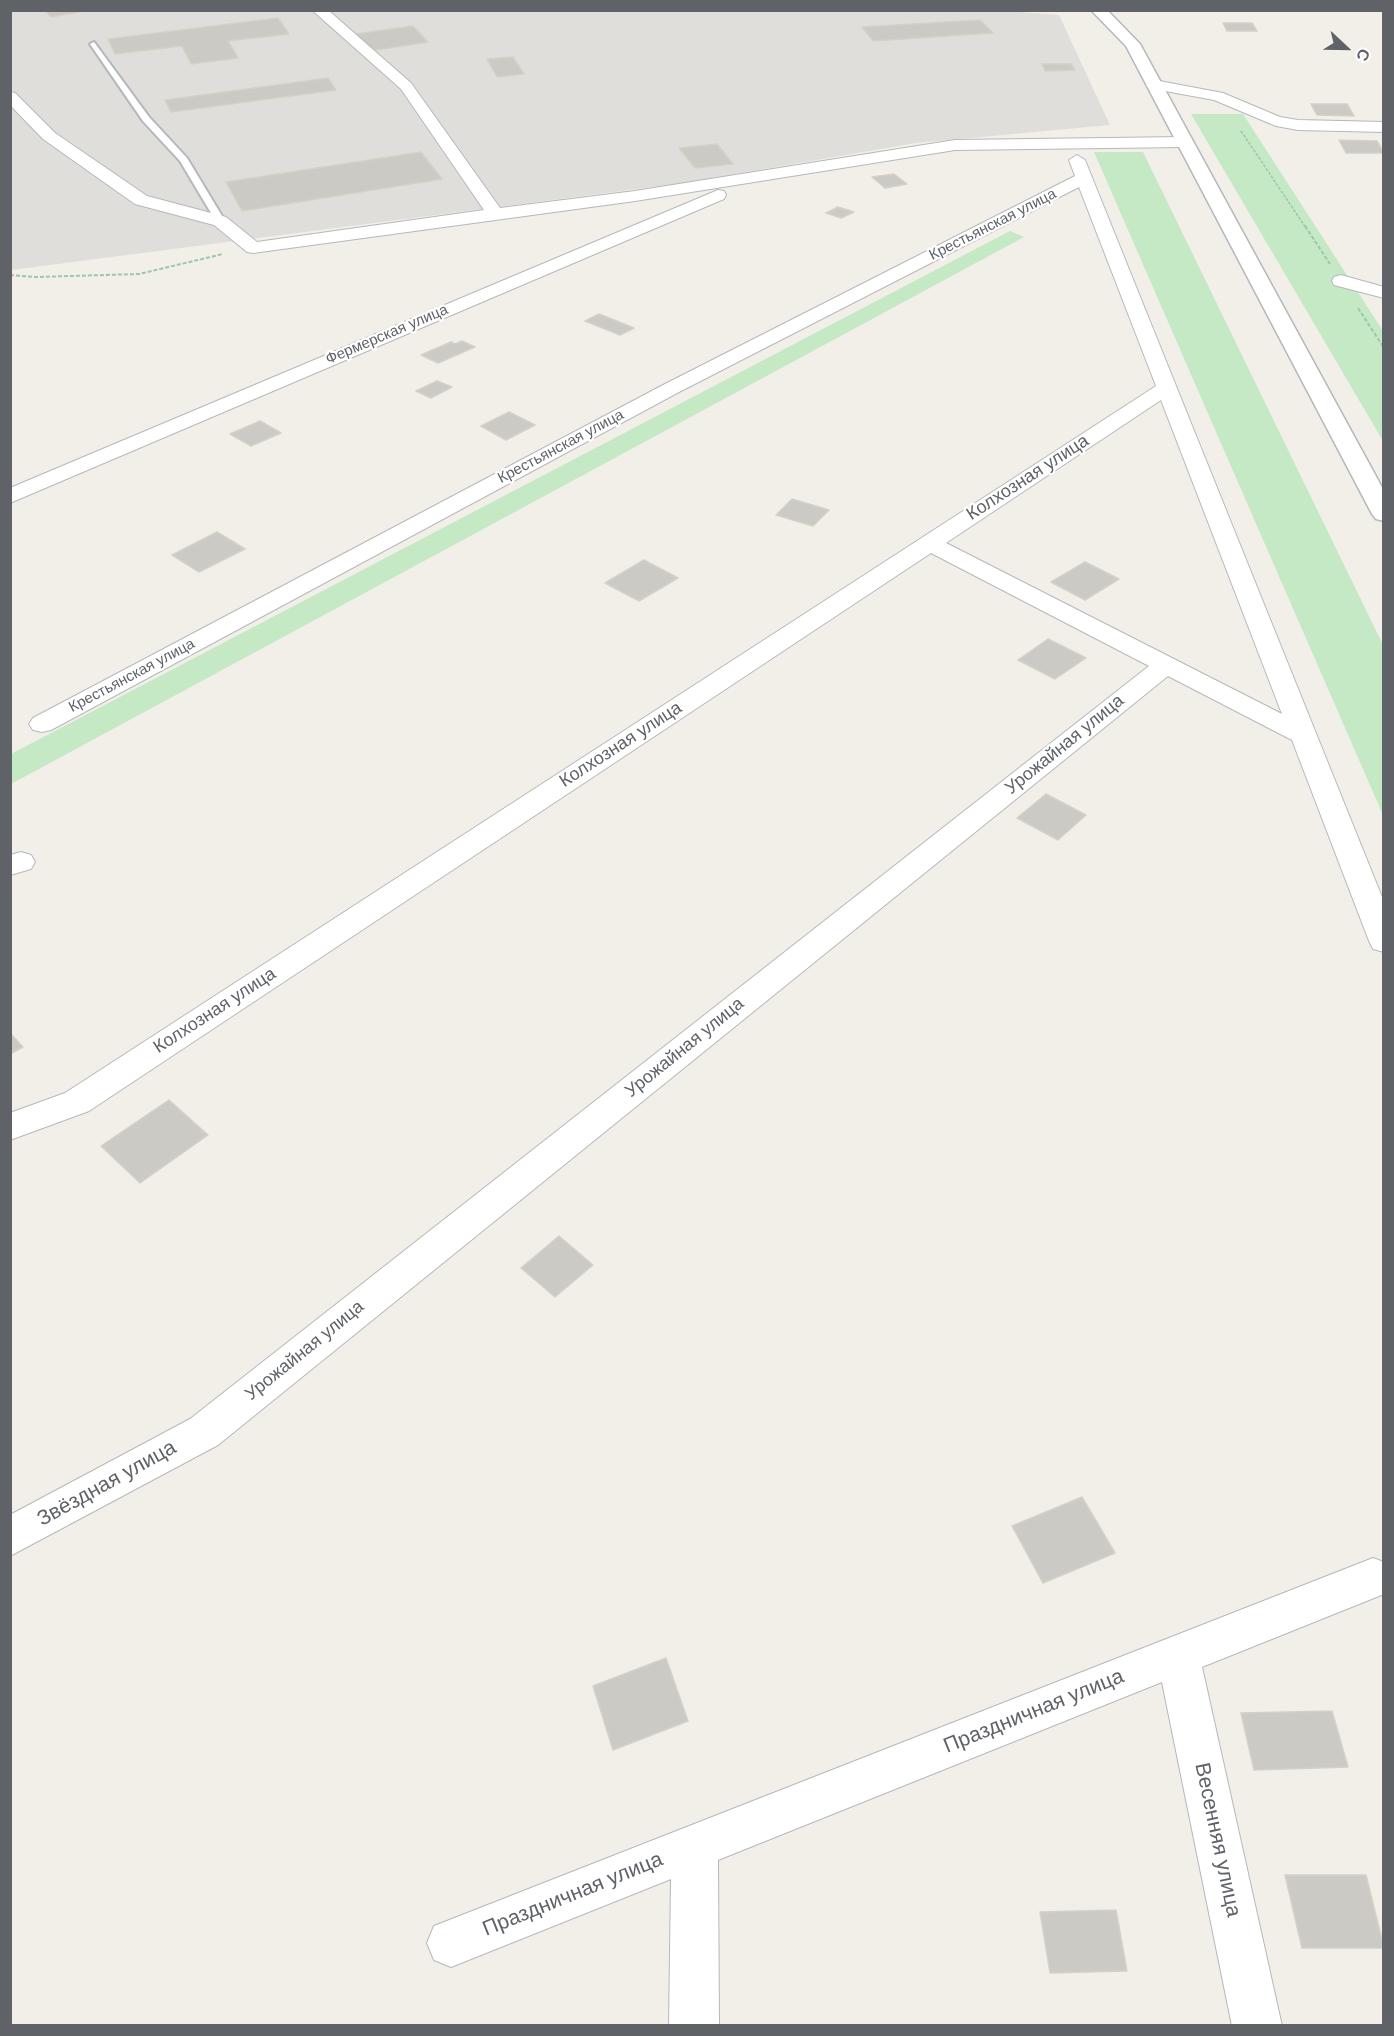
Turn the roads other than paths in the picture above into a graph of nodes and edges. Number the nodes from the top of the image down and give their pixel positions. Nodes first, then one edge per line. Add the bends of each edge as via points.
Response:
1 (319, 10) edge
2 (1098, 10) edge
3 (94, 44) dead end
4 (1154, 85) junction
5 (10, 96) edge
6 (1383, 128) edge
7 (1070, 142) junction
8 (1184, 142) junction
9 (763, 175) junction
10 (1083, 178) junction
11 (495, 214) junction
12 (220, 221) junction
13 (1341, 281) road end
14 (1383, 293) edge
15 (1166, 388) junction
16 (10, 496) edge
17 (1383, 514) edge
18 (929, 543) junction
19 (1166, 665) junction
20 (42, 724) dead end
21 (1302, 735) junction
22 (1383, 940) edge
23 (10, 1126) edge
24 (204, 1431) joint
25 (10, 1537) edge
26 (1373, 1578) dead end
27 (1178, 1655) junction
28 (694, 1847) junction
29 (451, 1943) dead end
30 (694, 2025) edge
31 (1257, 2025) edge

1 - 11 street via 406,86
2 - 4 street via 1132,44
3 - 12 lane via 146,119 183,160
4 - 6 street via 1218,96 1276,121
4 - 8 street
5 - 12 street via 49,136 141,200
7 - 8 street
7 - 9 street via 955,145
7 - 10 street
8 - 17 street
9 - 11 street
9 - 16 street, Фермерская улица
10 - 15 street
10 - 20 street, Крестьянская улица via 672,388
11 - 12 street via 253,248
13 - 14 street
15 - 18 street, Колхозная улица
15 - 21 street
18 - 19 street
18 - 23 street, Колхозная улица via 77,1102
19 - 21 street
19 - 24 street, Урожайная улица
21 - 22 street
24 - 25 street, Звёздная улица
26 - 27 street, Праздничная улица
27 - 28 street, Праздничная улица
27 - 31 street, Весенняя улица
28 - 29 street, Праздничная улица
28 - 30 street

